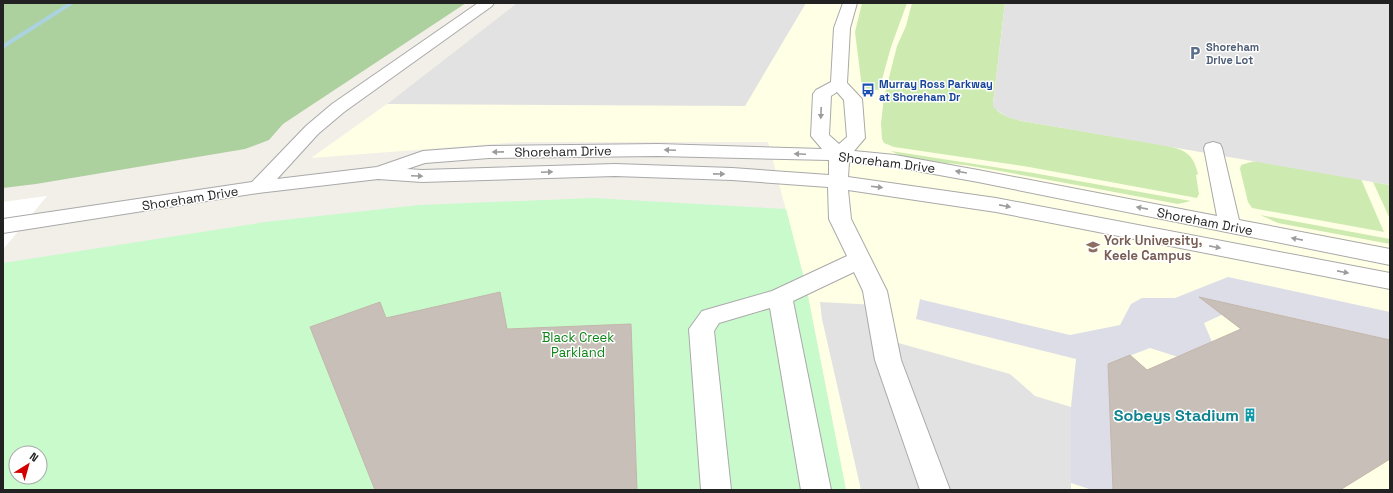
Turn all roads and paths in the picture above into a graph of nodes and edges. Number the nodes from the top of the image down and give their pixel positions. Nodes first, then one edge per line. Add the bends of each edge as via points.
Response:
1 (487, 3) edge
2 (850, 3) edge
3 (839, 84) junction
4 (1213, 148) dead end
5 (839, 155) junction
6 (378, 173) junction
7 (838, 182) junction
8 (258, 187) junction
9 (3, 226) edge
10 (1229, 226) junction
11 (1390, 257) edge
12 (859, 260) junction
13 (1390, 281) edge
14 (780, 297) junction
15 (716, 490) edge
16 (816, 490) edge
17 (935, 490) edge

1 - 8 street via 338,108 312,130
2 - 3 street via 842,28
3 - 5 street via 853,99 856,138
3 -> 5 street via 822,94 820,136
4 - 10 street
5 -> 6 street, Shoreham Drive via 658,150 489,152 423,157
5 - 7 street
10 -> 5 street, Shoreham Drive via 978,176 895,161
6 -> 7 street, Shoreham Drive via 422,176 615,170 732,174
6 - 8 street, Shoreham Drive
7 - 12 street via 840,219
7 -> 13 street, Shoreham Drive via 996,205
8 - 9 street, Shoreham Drive
11 -> 10 street, Shoreham Drive
12 - 14 street
12 - 17 street via 875,291 888,360
14 - 15 street via 711,317 701,329
14 - 16 street

